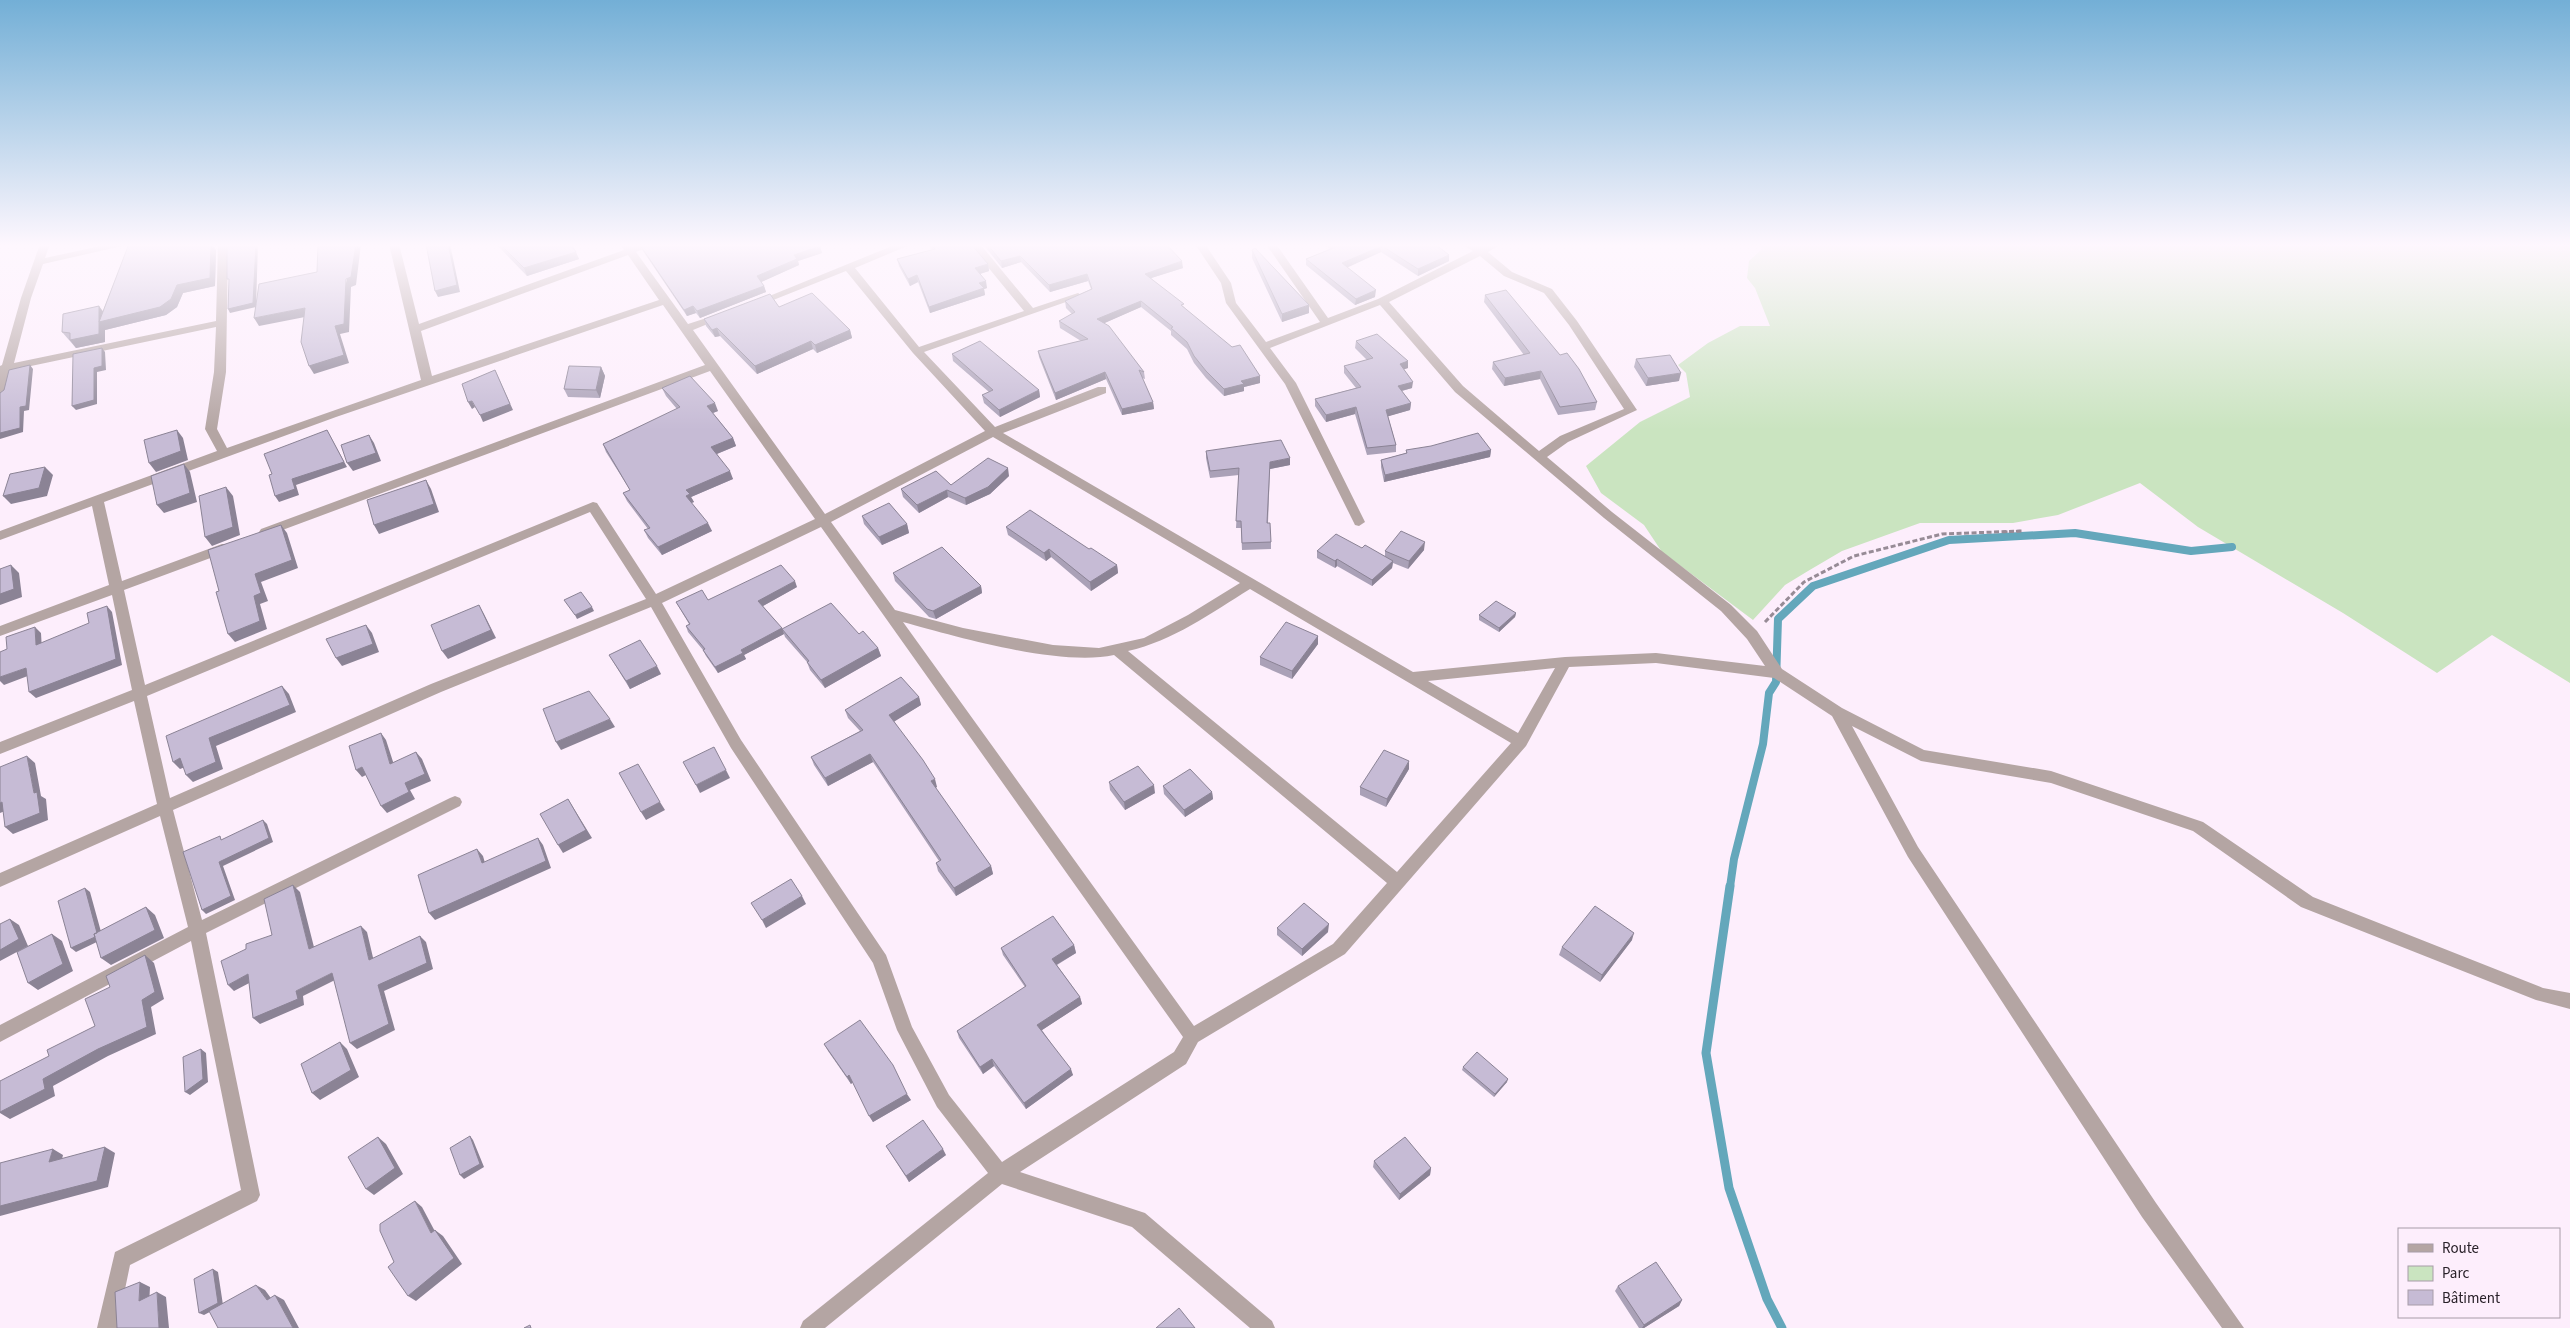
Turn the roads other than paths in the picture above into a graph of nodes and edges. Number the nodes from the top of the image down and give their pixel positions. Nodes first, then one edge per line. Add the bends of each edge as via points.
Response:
1 (23, 306) edge
2 (221, 306) edge
3 (408, 306) edge
4 (477, 306) edge
5 (651, 306) edge
6 (669, 306) edge
7 (880, 306) edge
8 (1026, 306) edge
9 (1049, 306) edge
10 (1233, 306) edge
11 (1314, 306) edge
12 (1371, 306) edge
13 (1386, 306) edge
14 (1560, 306) edge
15 (731, 312) edge
16 (1031, 312) junction
17 (220, 323) junction
18 (1326, 323) junction
19 (414, 330) junction
20 (686, 330) junction
21 (1264, 347) junction
22 (917, 351) junction
23 (712, 366) junction
24 (4, 368) edge
25 (427, 380) junction
26 (1102, 390) dead end
27 (0, 394) edge
28 (993, 432) junction
29 (223, 452) junction
30 (1540, 456) junction
31 (97, 499) junction
32 (823, 521) junction
33 (1359, 522) dead end
34 (0, 536) edge
35 (256, 536) edge
36 (238, 543) edge
37 (1251, 582) junction
38 (116, 588) junction
39 (654, 600) junction
40 (890, 614) junction
41 (0, 631) edge
42 (1115, 648) junction
43 (1565, 662) junction
44 (1777, 673) junction
45 (1413, 677) junction
46 (140, 693) junction
47 (1837, 712) junction
48 (1521, 742) junction
49 (0, 748) edge
50 (455, 802) dead end
51 (165, 808) junction
52 (0, 880) edge
53 (1397, 882) junction
54 (197, 930) junction
55 (2570, 1002) edge
56 (0, 1034) edge
57 (1192, 1036) junction
58 (1000, 1174) junction
59 (107, 1328) edge
60 (810, 1328) edge
61 (1266, 1328) edge
62 (2234, 1328) edge

1 - 24 street
2 - 17 street
3 - 19 street
4 - 19 street
5 - 25 street
6 - 20 street
7 - 22 street
8 - 16 street
9 - 16 street
10 - 21 street
11 - 18 street
12 - 18 street
13 - 30 street via 1460,389
14 - 30 street via 1631,410 1564,439
15 - 20 street
16 - 22 street
17 - 24 street
17 - 29 street via 220,372 211,430
18 - 21 street
19 - 25 street
20 - 23 street
21 - 33 street via 1290,383
22 - 28 street
23 - 32 street
23 - 35 street
24 - 27 street
25 - 29 street
26 - 28 street
28 - 32 street
28 - 37 street
29 - 31 street
30 - 44 street via 1608,515 1726,608 1752,635
31 - 34 street
31 - 38 street
32 - 39 street
32 - 40 street
36 - 38 street
37 - 42 street via 1147,642
37 - 45 street
38 - 41 street
38 - 46 street
39 - 46 street via 593,506
39 - 51 street via 436,688
39 - 58 street via 736,744 880,960 905,1030 943,1101
40 - 42 street via 963,633 1053,650 1099,653
40 - 57 street
42 - 53 street
43 - 44 street via 1656,658
43 - 45 street
43 - 48 street
44 - 47 street
45 - 48 street
46 - 49 street
46 - 51 street
47 - 55 street via 1921,755 2051,777 2198,826 2307,902 2542,995
47 - 62 street via 1913,852 2149,1210
48 - 53 street
50 - 54 street
51 - 52 street
51 - 54 street
53 - 57 street via 1340,949
54 - 56 street
54 - 59 street via 251,1195 122,1259
57 - 58 street via 1180,1058
58 - 60 street
58 - 61 street via 1138,1220

